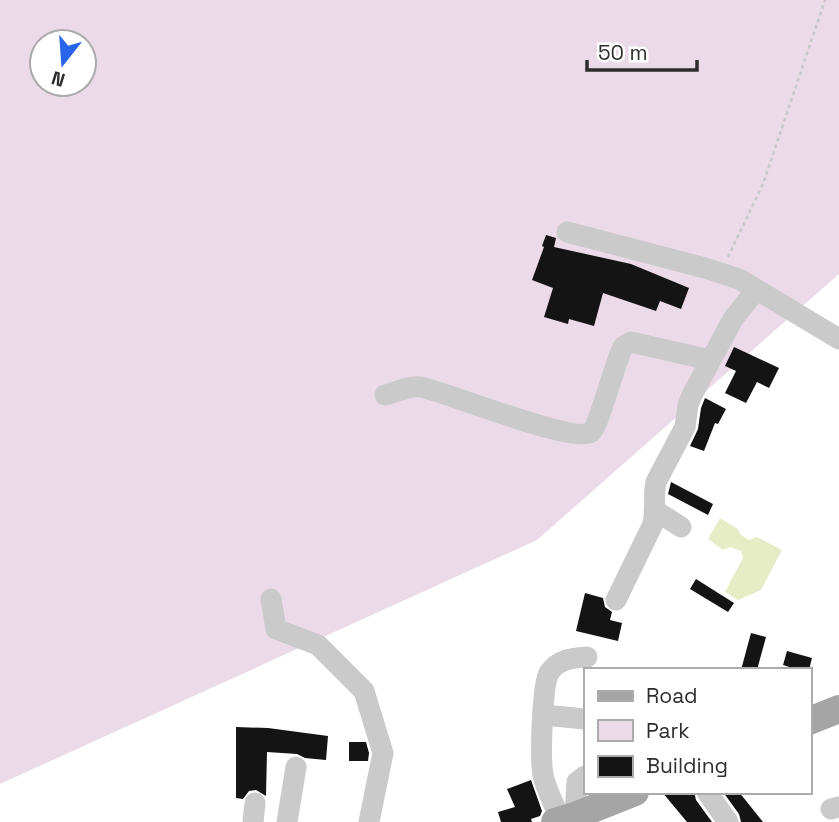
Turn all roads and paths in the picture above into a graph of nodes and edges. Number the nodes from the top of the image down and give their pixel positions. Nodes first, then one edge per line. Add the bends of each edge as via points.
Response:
1 (825, 0) edge
2 (567, 232) dead end
3 (748, 284) junction
4 (839, 339) edge
5 (710, 360) junction
6 (384, 395) dead end
7 (656, 511) junction
8 (681, 527) dead end
9 (271, 598) dead end
10 (616, 600) dead end
11 (587, 657) dead end
12 (839, 709) edge
13 (544, 715) junction
14 (584, 719) edge
15 (811, 720) edge
16 (296, 767) dead end
17 (584, 777) edge
18 (717, 796) edge
19 (621, 804) edge
20 (564, 819) edge
21 (287, 822) edge
22 (369, 822) edge
23 (728, 822) edge

1 - 3 path via 763,184 728,257
2 - 3 street via 705,268
3 - 4 street
3 - 5 street
5 - 6 street via 631,342 623,347 597,424 582,434 418,386
5 - 7 street via 688,405 681,438 656,482
7 - 8 street
7 - 10 street
9 - 22 street via 276,629 318,645 364,691 383,753
11 - 13 street via 569,658 548,675
12 - 15 main road
13 - 14 street
13 - 20 street via 540,738 543,775
16 - 21 street
17 - 20 street via 577,782
18 - 23 street
19 - 20 main road

